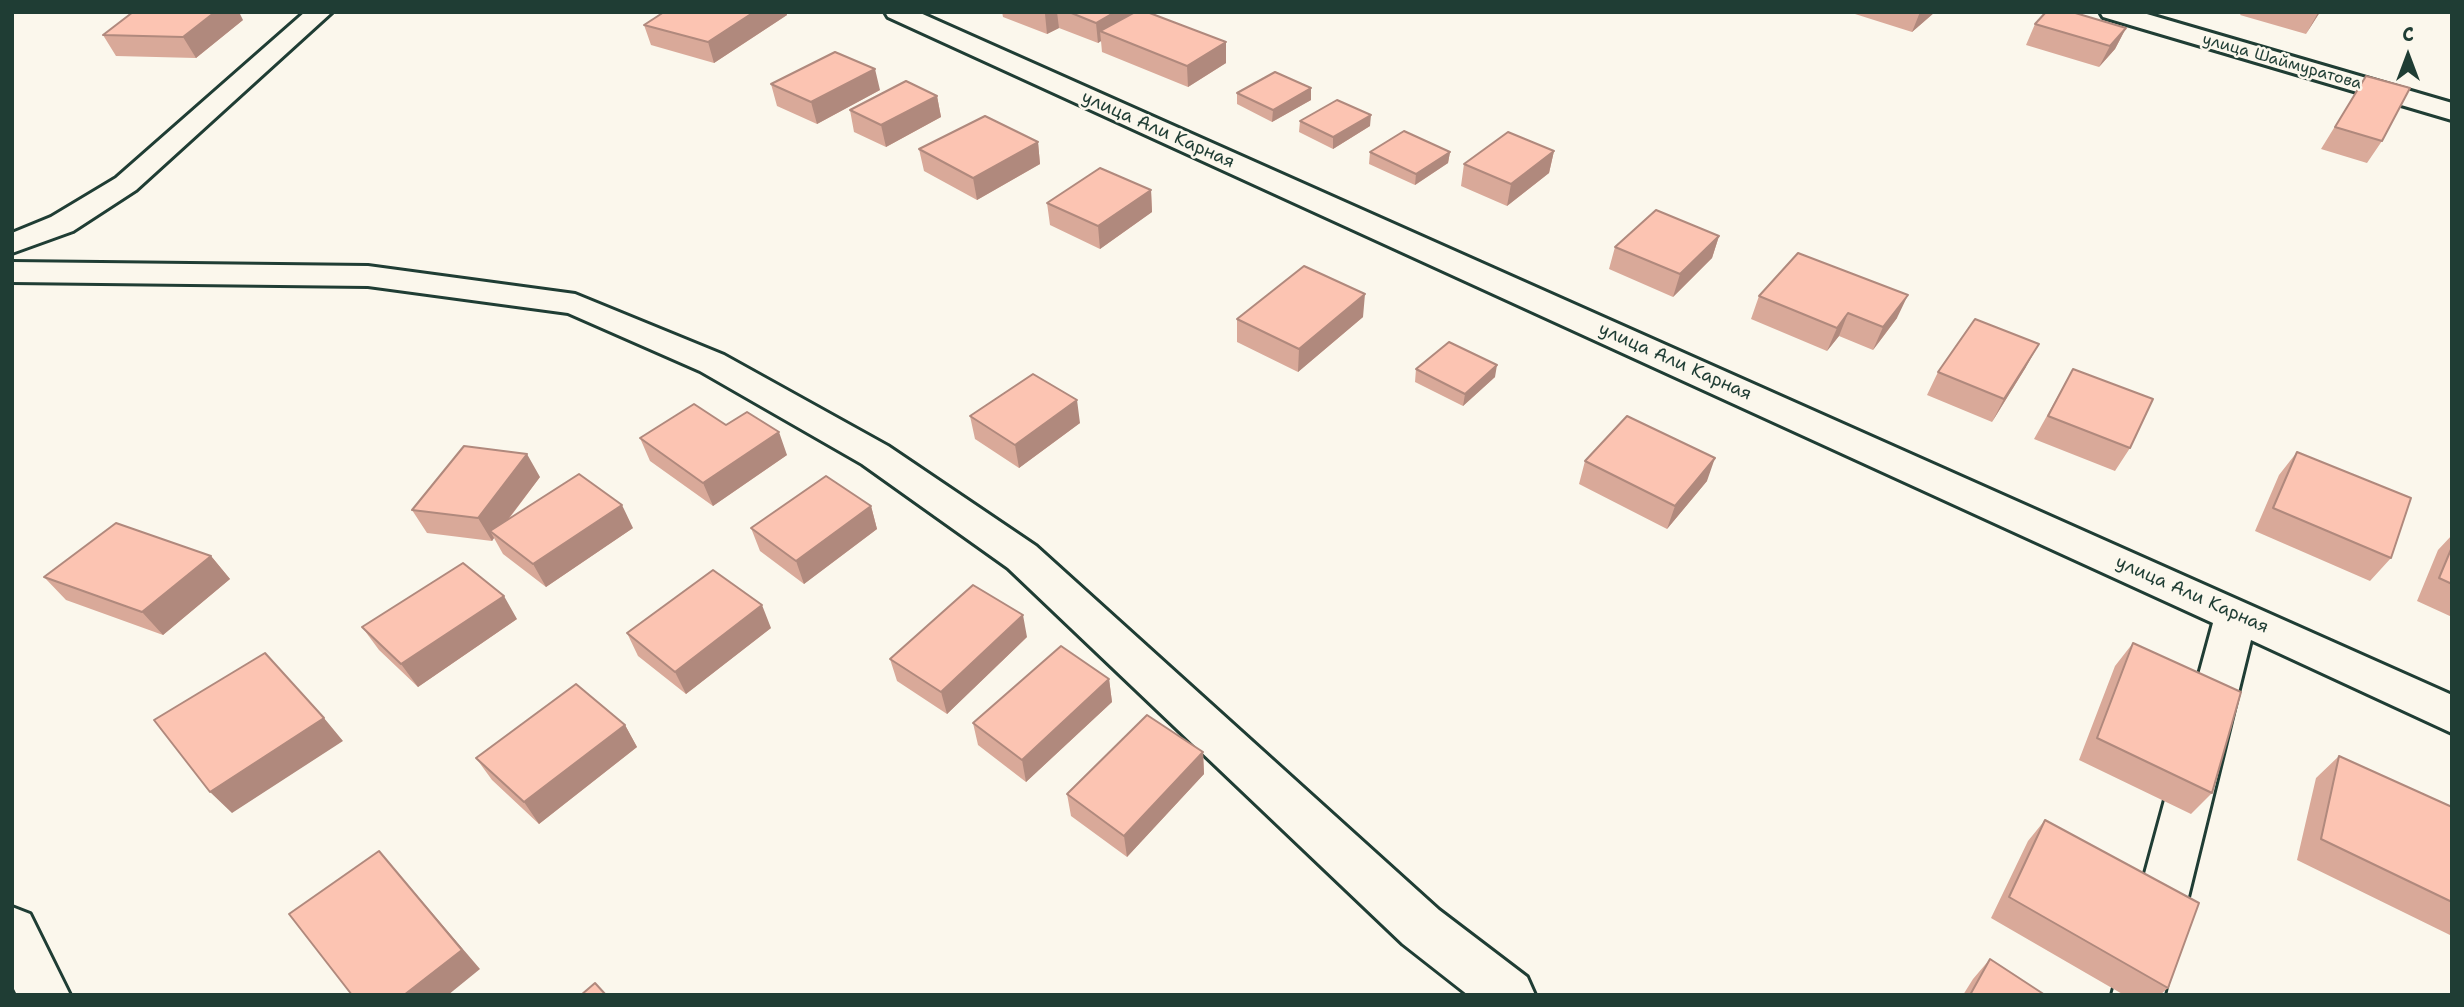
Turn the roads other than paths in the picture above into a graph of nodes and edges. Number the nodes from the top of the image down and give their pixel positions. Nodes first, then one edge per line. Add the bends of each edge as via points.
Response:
1 (320, 12) edge
2 (897, 12) edge
3 (2112, 12) edge
4 (2452, 112) edge
5 (12, 244) edge
6 (12, 272) edge
7 (2236, 615) junction
8 (2452, 715) edge
9 (12, 931) edge
10 (44, 995) edge
11 (1509, 995) edge
12 (2138, 995) edge

1 - 5 street via 126,184 62,224
2 - 7 street, улица Али Карная
3 - 4 street, улица Шаймуратова
6 - 11 street via 382,277 575,304 712,363 875,454 1022,557 1421,928
7 - 8 street, улица Али Карная
7 - 12 street
9 - 10 street

